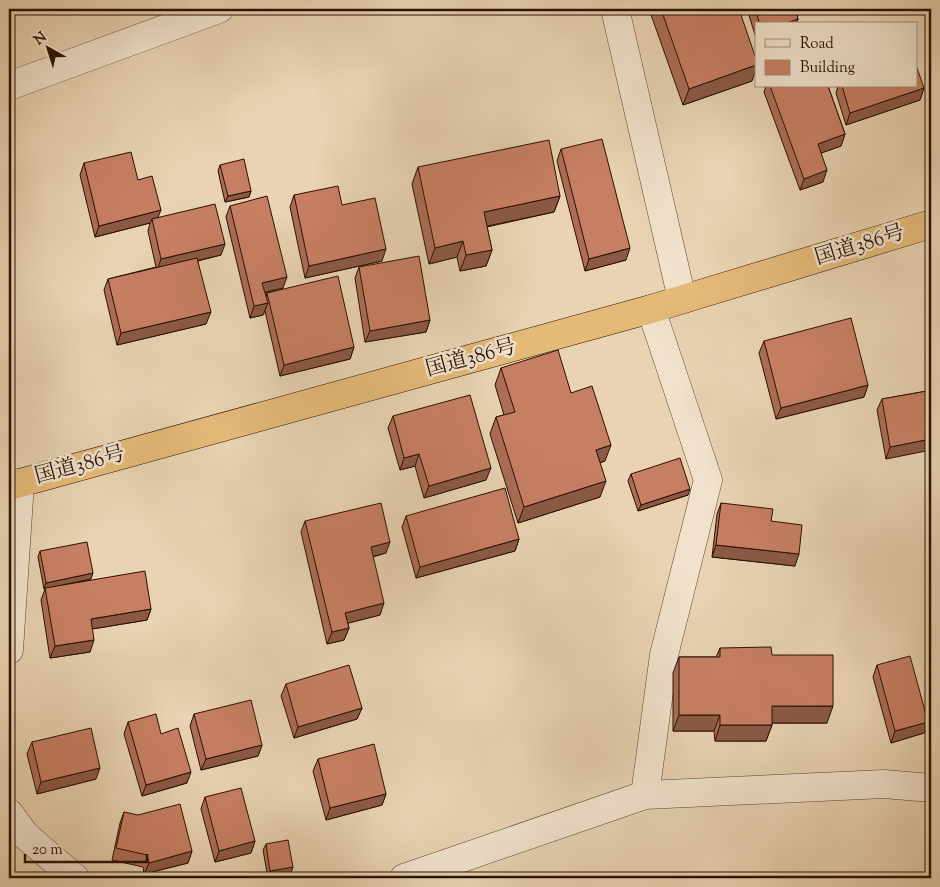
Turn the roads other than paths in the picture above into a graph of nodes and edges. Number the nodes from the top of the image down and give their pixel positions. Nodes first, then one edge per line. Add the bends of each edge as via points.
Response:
1 (219, 9) edge
2 (615, 9) edge
3 (9, 86) edge
4 (931, 224) edge
5 (682, 300) junction
6 (651, 309) junction
7 (14, 484) edge
8 (9, 650) edge
9 (931, 788) edge
10 (645, 795) junction
11 (9, 813) edge
12 (75, 878) edge
13 (404, 878) edge

1 - 3 street
2 - 5 street
4 - 5 highway, 国道386号
5 - 6 highway, 国道386号
6 - 7 highway, 国道386号
6 - 10 street via 708,480 664,655
7 - 8 street
9 - 10 street via 884,784
10 - 13 street
11 - 12 street via 26,836

